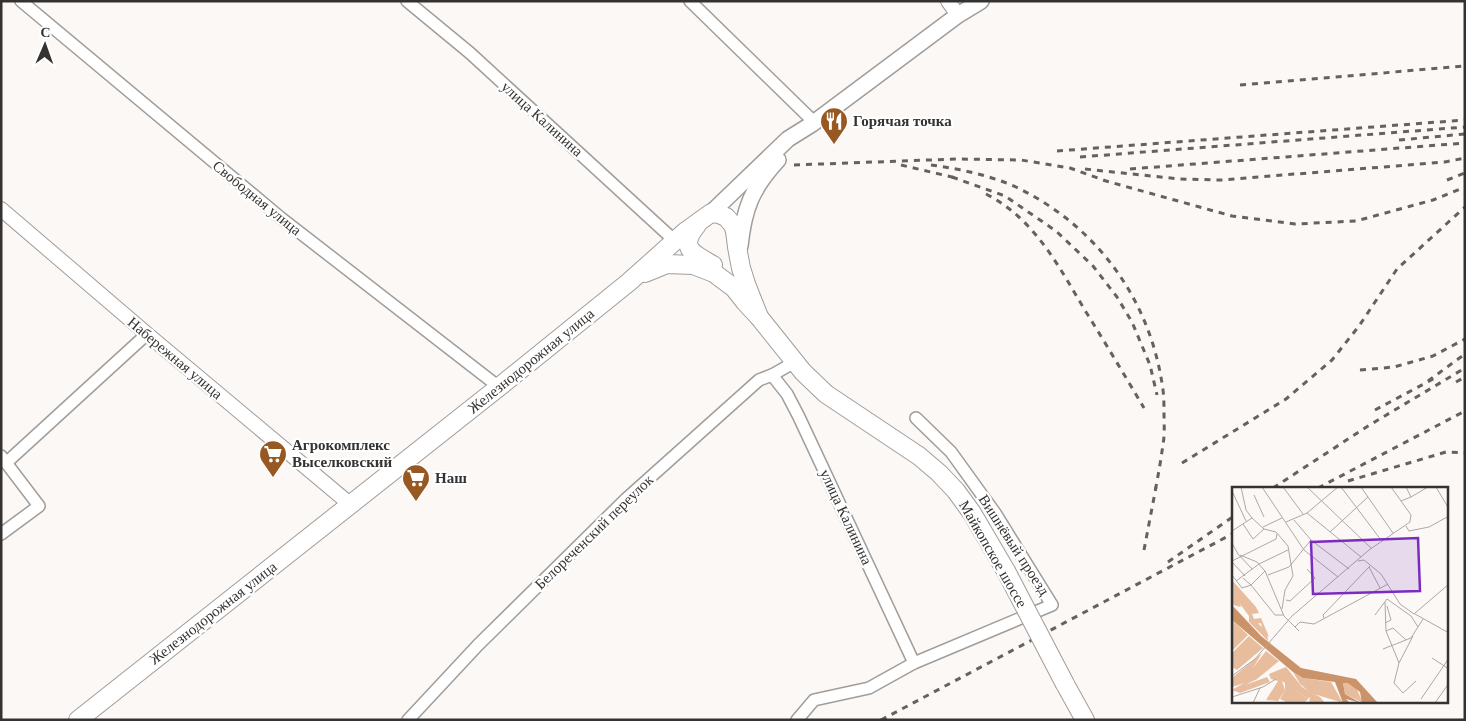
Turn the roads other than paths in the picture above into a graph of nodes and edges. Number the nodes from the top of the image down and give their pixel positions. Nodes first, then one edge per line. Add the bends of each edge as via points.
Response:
1 (21, 1) edge
2 (407, 1) edge
3 (690, 1) edge
4 (948, 1) edge
5 (981, 1) edge
6 (958, 15) junction
7 (813, 123) junction
8 (1, 209) edge
9 (706, 217) junction
10 (675, 241) junction
11 (739, 258) junction
12 (629, 282) junction
13 (734, 288) junction
14 (759, 316) junction
15 (147, 334) junction
16 (796, 362) junction
17 (772, 375) junction
18 (499, 387) junction
19 (916, 418) dead end
20 (4, 459) edge
21 (351, 505) junction
22 (1, 534) edge
23 (914, 663) junction
24 (78, 720) edge
25 (408, 720) edge
26 (797, 720) edge
27 (1084, 720) edge

1 - 18 street, Свободная улица via 281,218
2 - 10 street, улица Калинина via 470,53
3 - 7 street
4 - 6 street
5 - 6 main road, Железнодорожная улица
6 - 7 main road, Железнодорожная улица
7 - 9 main road, Железнодорожная улица via 788,139
7 - 11 main road via 776,161 750,199
8 - 15 street, Набережная улица
9 - 10 main road, Железнодорожная улица
9 - 11 main road via 722,214 728,218 735,231
9 - 13 main road via 688,238 689,248 720,270
10 - 12 main road, Железнодорожная улица
11 - 14 main road
12 - 13 main road via 660,266 684,264 709,270
12 - 18 main road, Железнодорожная улица
13 - 14 main road
14 - 16 main road
15 - 20 street
15 - 21 street, Набережная улица
16 - 17 street, Белореченский переулок
16 - 27 main road, Майкопское шоссе, bridge via 826,394 920,456 956,491 1006,571
17 - 23 street, улица Калинина via 800,417
17 - 25 street, Белореченский переулок via 759,380 626,499 478,645
18 - 21 main road, Железнодорожная улица
19 - 23 street, Вишнёвый проезд via 951,452 995,513 1052,605
20 - 22 street via 39,506
21 - 24 main road, Железнодорожная улица
23 - 26 street via 869,688 814,700

